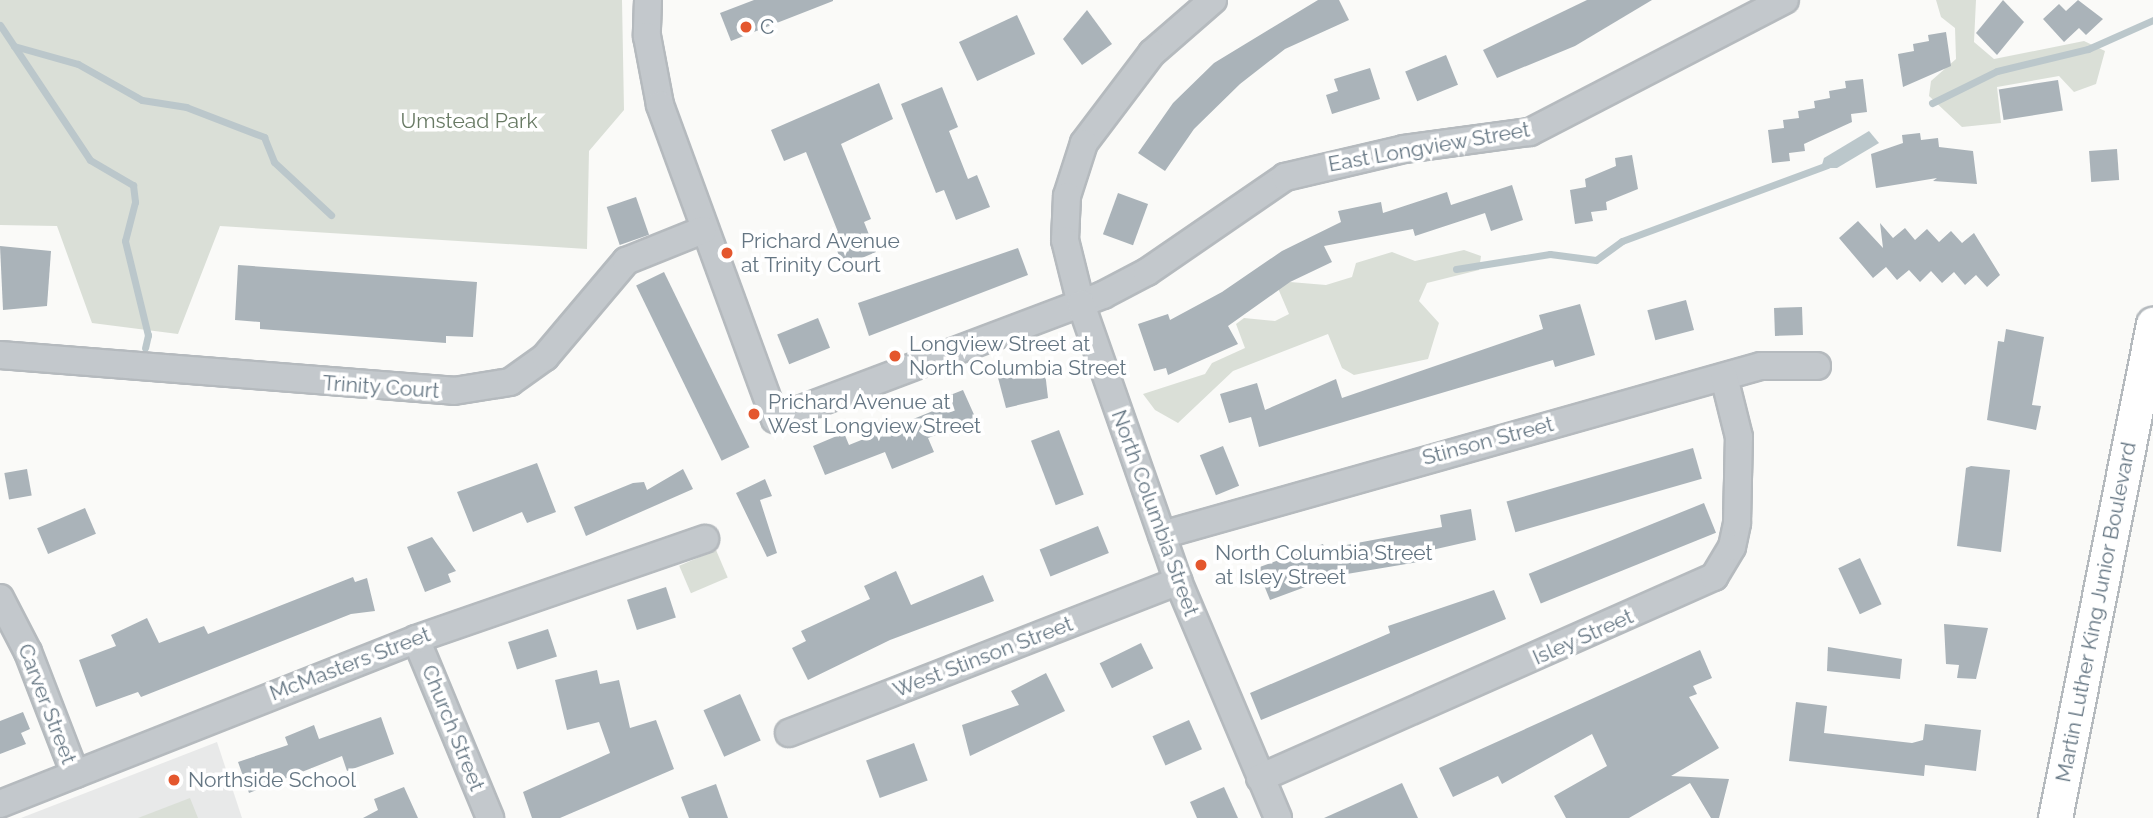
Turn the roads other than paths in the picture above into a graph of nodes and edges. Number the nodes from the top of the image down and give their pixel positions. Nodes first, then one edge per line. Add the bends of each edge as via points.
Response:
1 (649, 0) edge
2 (1213, 0) edge
3 (1785, 0) edge
4 (704, 230) junction
5 (1081, 304) junction
6 (2153, 324) edge
7 (0, 355) edge
8 (1817, 366) dead end
9 (1724, 377) junction
10 (1162, 535) junction
11 (705, 539) dead end
12 (1178, 581) junction
13 (0, 598) edge
14 (415, 639) junction
15 (789, 733) dead end
16 (75, 774) junction
17 (1260, 778) junction
18 (0, 804) edge
19 (490, 818) edge
20 (1279, 818) edge
21 (2055, 818) edge

1 - 4 street via 647,36 660,105
2 - 5 street, North Columbia Street via 1152,53 1084,143 1068,196 1065,240
3 - 5 street, East Longview Street via 1531,132 1391,151 1285,177 1147,272
4 - 5 street, East Longview Street via 775,419
4 - 7 street, Trinity Court via 626,261 545,357 510,382 454,391
5 - 10 street, North Columbia Street
6 - 21 main road, Martin Luther King Junior Boulevard
8 - 9 street, Stinson Street via 1761,366
9 - 10 street, Stinson Street
9 - 17 street, Isley Street via 1740,437 1737,523 1732,547 1714,577
10 - 12 street, North Columbia Street
11 - 14 street, McMasters Street
12 - 15 street, West Stinson Street
12 - 17 street, North Columbia Street
13 - 16 street, Carver Street via 28,652
14 - 16 street, McMasters Street
14 - 19 street, Church Street
16 - 18 street, McMasters Street
17 - 20 street, North Columbia Street

